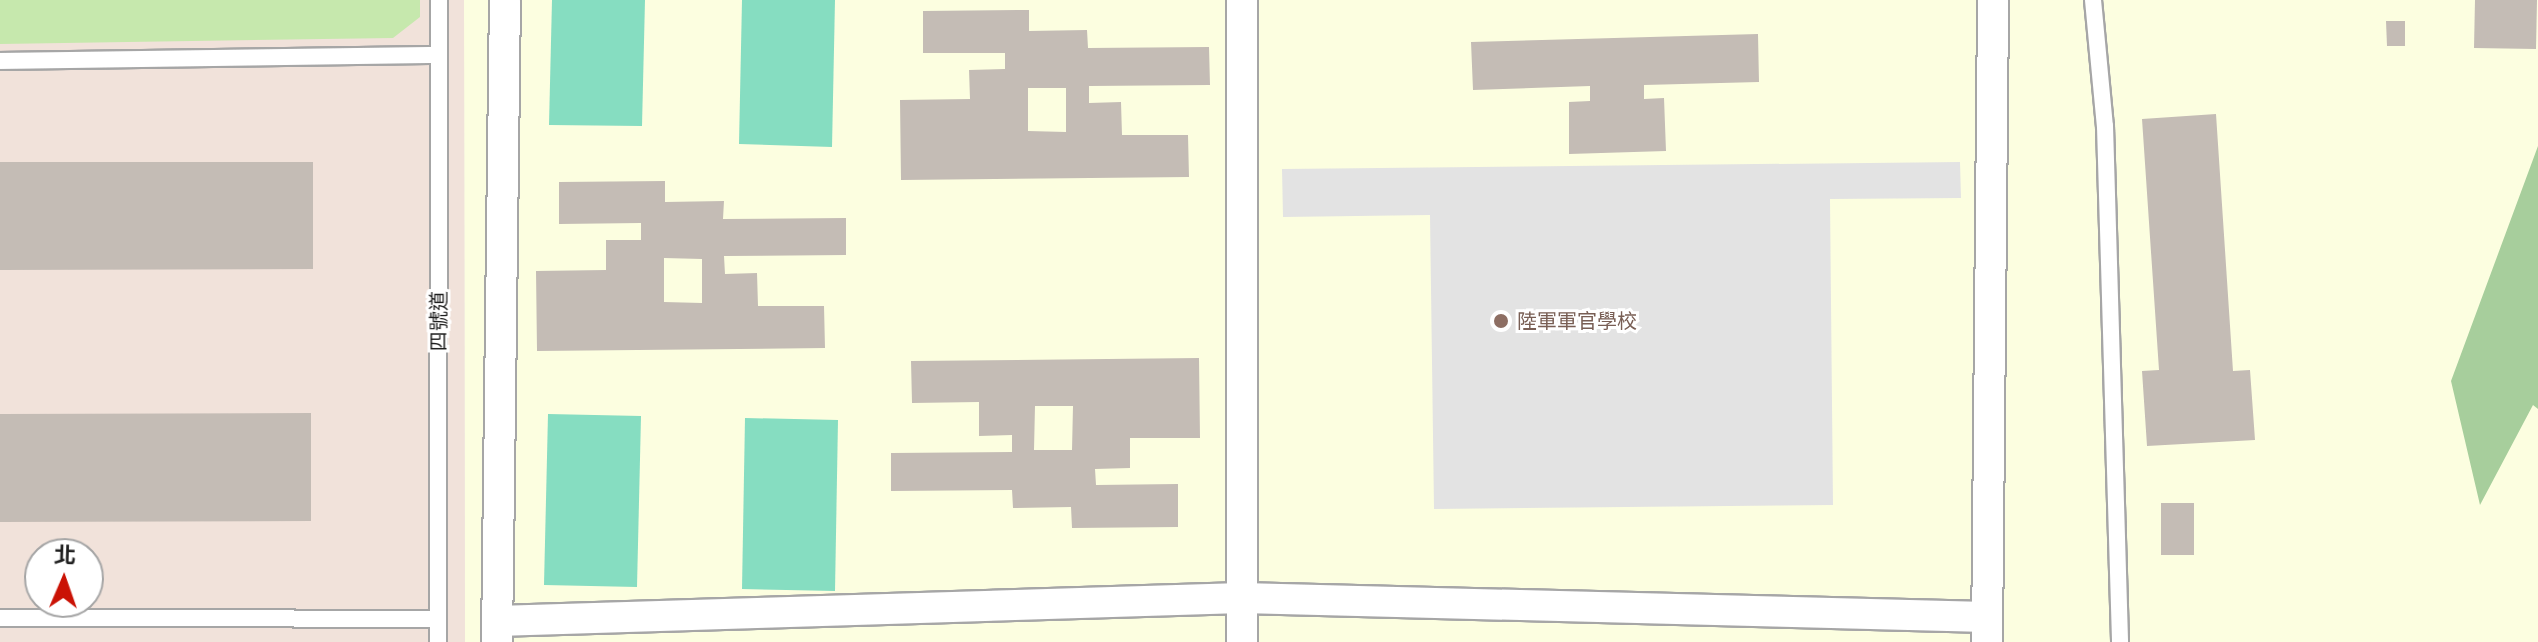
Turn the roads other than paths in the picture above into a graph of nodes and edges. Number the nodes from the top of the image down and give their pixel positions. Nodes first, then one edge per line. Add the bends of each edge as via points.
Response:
1 (439, 0) edge
2 (505, 0) edge
3 (1242, 0) edge
4 (1993, 0) edge
5 (2093, 0) edge
6 (439, 55) junction
7 (0, 61) edge
8 (1242, 598) junction
9 (0, 618) edge
10 (438, 619) junction
11 (1987, 629) edge
12 (497, 631) edge
13 (438, 642) edge
14 (1242, 642) edge
15 (2120, 642) edge

1 - 6 lane, 四號道
2 - 12 street
3 - 8 street
4 - 11 street
5 - 15 lane via 2105,126
6 - 7 lane
6 - 10 lane, 四號道
8 - 11 street
8 - 12 street
8 - 14 street
9 - 10 lane
10 - 13 lane, 四號道

